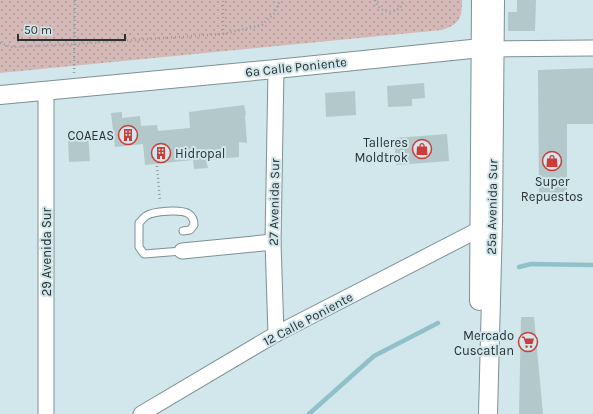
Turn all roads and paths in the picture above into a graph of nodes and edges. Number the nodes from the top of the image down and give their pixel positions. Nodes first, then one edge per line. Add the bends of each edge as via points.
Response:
1 (75, 0) edge
2 (223, 0) edge
3 (280, 0) edge
4 (375, 0) edge
5 (404, 0) edge
6 (481, 0) edge
7 (495, 0) edge
8 (223, 34) junction
9 (0, 44) edge
10 (75, 44) junction
11 (593, 48) edge
12 (487, 49) junction
13 (276, 69) junction
14 (74, 88) junction
15 (46, 91) junction
16 (0, 95) edge
17 (156, 166) dead end
18 (161, 212) junction
19 (478, 230) junction
20 (183, 231) dead end
21 (273, 242) junction
22 (182, 251) joint
23 (276, 334) junction
24 (46, 414) edge
25 (141, 414) edge
26 (477, 414) edge
27 (488, 414) edge

1 - 10 path
2 - 8 path
3 - 8 path via 275,13 262,25
4 - 5 path via 379,8 388,12 401,7
6 - 12 street, 25a Avenida Sur
7 - 12 street, 25a Avenida Sur
8 - 10 path
9 - 10 path via 12,47
10 - 14 path
11 - 12 street, 6a Calle Poniente
12 - 13 street, 6a Calle Poniente
12 - 19 street, 25a Avenida Sur
12 - 27 street, 25a Avenida Sur via 493,222
13 - 14 street, 6a Calle Poniente
13 - 21 street, 27 Avenida Sur
14 - 15 street, 6a Calle Poniente
15 - 16 street, 6a Calle Poniente
15 - 24 street, 29 Avenida Sur
17 - 18 path
18 - 20 lane via 181,212 190,215 194,225 190,230
18 - 22 lane via 146,215 139,223 139,248 144,254
19 - 23 street, 12 Calle Poniente
19 - 26 street, 25a Avenida Sur
21 - 22 street
21 - 23 street, 27 Avenida Sur
23 - 25 street, 12 Calle Poniente

